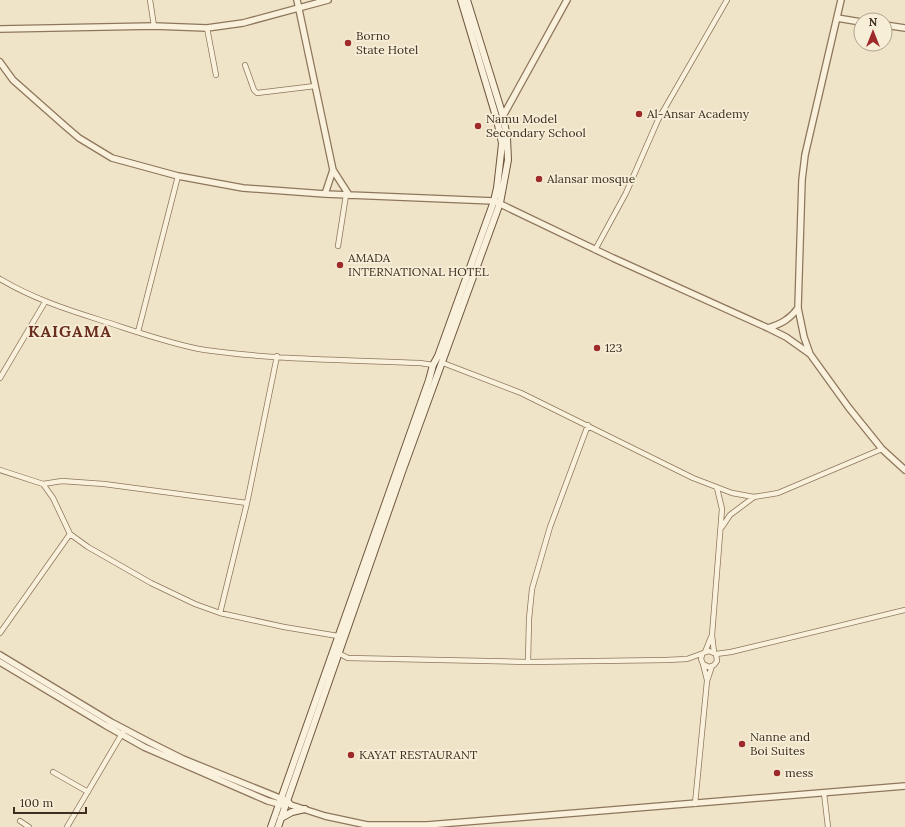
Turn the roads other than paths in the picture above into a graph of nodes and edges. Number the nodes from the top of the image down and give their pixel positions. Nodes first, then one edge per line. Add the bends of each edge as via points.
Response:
1 (150, 0) edge
2 (297, 0) edge
3 (328, 0) edge
4 (461, 0) edge
5 (467, 0) edge
6 (567, 0) edge
7 (727, 0) edge
8 (841, 0) edge
9 (298, 7) junction
10 (837, 18) junction
11 (853, 21) edge
12 (154, 26) junction
13 (893, 26) edge
14 (207, 28) junction
15 (905, 28) edge
16 (0, 29) edge
17 (0, 62) edge
18 (245, 65) dead end
19 (216, 75) dead end
20 (315, 86) junction
21 (503, 116) junction
22 (333, 170) junction
23 (178, 176) junction
24 (325, 194) junction
25 (347, 195) junction
26 (494, 201) junction
27 (500, 203) junction
28 (338, 246) dead end
29 (595, 250) junction
30 (0, 279) edge
31 (45, 302) junction
32 (798, 308) junction
33 (768, 328) junction
34 (138, 332) junction
35 (810, 354) junction
36 (277, 356) junction
37 (443, 363) junction
38 (433, 365) junction
39 (0, 378) edge
40 (588, 425) junction
41 (882, 449) junction
42 (0, 470) edge
43 (905, 470) edge
44 (43, 484) junction
45 (717, 488) junction
46 (754, 497) junction
47 (247, 503) junction
48 (722, 527) junction
49 (70, 534) junction
50 (905, 610) edge
51 (220, 613) junction
52 (0, 633) edge
53 (712, 635) junction
54 (338, 636) junction
55 (731, 652) junction
56 (338, 653) junction
57 (704, 653) junction
58 (714, 653) junction
59 (0, 654) edge
60 (687, 659) junction
61 (717, 661) junction
62 (0, 662) edge
63 (528, 662) junction
64 (703, 663) junction
65 (712, 666) junction
66 (707, 681) junction
67 (123, 732) junction
68 (53, 772) dead end
69 (905, 786) edge
70 (88, 792) junction
71 (824, 793) junction
72 (284, 803) junction
73 (695, 804) junction
74 (305, 809) junction
75 (281, 818) junction
76 (20, 821) dead end
77 (29, 827) edge
78 (67, 827) edge
79 (271, 827) edge
80 (278, 827) edge
81 (828, 827) edge

1 - 12 street
2 - 9 street
3 - 9 street
4 - 26 main road via 502,143
5 - 21 main road
6 - 21 street
7 - 29 street via 661,116 626,193
8 - 10 street
9 - 14 street via 243,23
9 - 20 street
10 - 11 street
10 - 32 street via 805,155
12 - 14 street
12 - 16 street
13 - 15 street
14 - 19 street
17 - 23 street via 13,80 79,138 112,158
18 - 20 street via 257,93
20 - 22 street
21 - 27 main road via 508,160
22 - 24 street
22 - 25 street
23 - 24 street via 243,188
23 - 34 street
24 - 25 street
25 - 26 street
25 - 28 street
26 - 27 street
26 - 38 main road
27 - 29 street
27 - 37 main road
29 - 33 street
30 - 31 street
31 - 34 street
31 - 39 street
32 - 33 street via 780,324
32 - 35 street
33 - 35 street
34 - 36 street via 206,350
35 - 41 street
36 - 38 street
36 - 47 street
37 - 40 street via 521,393
37 - 56 main road
38 - 54 main road
40 - 45 street
40 - 63 street via 550,527 532,589
41 - 43 street
41 - 46 street via 778,493
42 - 44 street
44 - 47 street via 62,481 104,484
44 - 49 street via 53,498
45 - 46 street
45 - 48 street via 722,504
46 - 48 street via 730,516
47 - 51 street
48 - 53 street
49 - 51 street via 151,583
49 - 52 street
50 - 55 street
51 - 54 street
53 - 57 street
53 - 58 street
54 - 72 main road
55 - 58 street
55 - 61 street
56 - 63 street via 348,658
56 - 72 main road
57 - 58 street
57 - 60 street
57 - 64 street
58 - 61 street
59 - 67 street
60 - 63 street
60 - 64 street
61 - 65 street
62 - 67 street
64 - 65 street
64 - 66 street
65 - 66 street
66 - 73 street
67 - 70 street
67 - 72 street
68 - 70 street
69 - 71 street
70 - 78 street
71 - 73 street
71 - 81 street
72 - 74 street
72 - 75 main road
72 - 79 main road
73 - 74 street via 395,826 367,825
74 - 75 main road
75 - 80 main road
76 - 77 street

